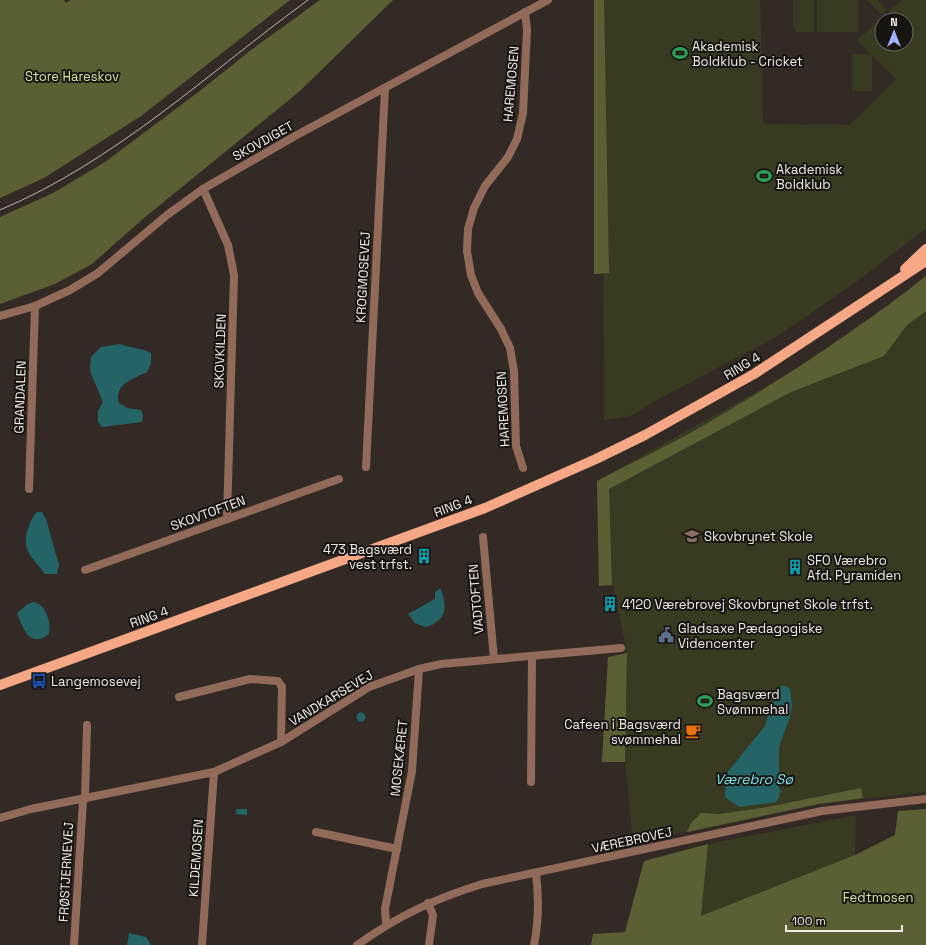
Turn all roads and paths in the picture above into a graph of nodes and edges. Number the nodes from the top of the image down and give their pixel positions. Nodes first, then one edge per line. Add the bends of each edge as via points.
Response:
1 (548, 0) edge
2 (525, 12) junction
3 (385, 88) junction
4 (203, 189) junction
5 (926, 249) edge
6 (926, 261) edge
7 (886, 287) junction
8 (35, 306) junction
9 (0, 316) edge
10 (366, 467) dead end
11 (524, 468) dead end
12 (339, 479) dead end
13 (29, 489) dead end
14 (227, 519) junction
15 (483, 536) dead end
16 (85, 570) dead end
17 (621, 648) dead end
18 (532, 656) junction
19 (494, 659) junction
20 (419, 669) junction
21 (0, 685) edge
22 (179, 697) dead end
23 (87, 725) dead end
24 (281, 742) junction
25 (214, 772) junction
26 (531, 782) dead end
27 (84, 799) junction
28 (926, 799) edge
29 (0, 818) edge
30 (316, 832) dead end
31 (397, 849) junction
32 (536, 873) junction
33 (428, 903) junction
34 (386, 924) junction
35 (74, 945) edge
36 (202, 945) edge
37 (357, 945) edge
38 (429, 945) edge
39 (534, 945) edge

1 - 2 street, SKOVDIGET
2 - 3 street, SKOVDIGET
2 - 11 street, HAREMOSEN via 528,30 523,113 517,139 508,157 485,186 474,208 468,229 467,251 478,294 510,348 514,371 516,446
3 - 4 street, SKOVDIGET
3 - 10 street, KROGMOSEVEJ
4 - 8 street, SKOVDIGET via 167,215 98,273 70,290
4 - 14 street, SKOVKILDEN via 228,245 234,275
5 - 7 main road, RING 4
6 - 7 main road, RING 4
7 - 21 main road, RING 4 via 803,344 702,405 535,487 428,529
8 - 9 street, SKOVDIGET
8 - 13 street, GRANDALEN
12 - 14 street, SKOVTOFTEN
14 - 16 street, SKOVTOFTEN
15 - 19 street, VADTOFTEN
17 - 18 street, VANDKARSEVEJ
18 - 19 street, VANDKARSEVEJ
18 - 26 street
19 - 20 street, VANDKARSEVEJ via 441,664
20 - 24 street, VANDKARSEVEJ via 369,687
20 - 31 street, MOSEKÆRET via 412,771
22 - 24 street via 250,679 278,681 282,686
23 - 27 street
24 - 25 street, VANDKARSEVEJ
25 - 27 street, VANDKARSEVEJ
25 - 36 street, KILDEMOSEN
27 - 29 street, VANDKARSEVEJ
27 - 35 street, FRØSTJERNEVEJ
28 - 32 street, VÆREBROVEJ via 822,811
30 - 31 street
31 - 34 street, MOSEKÆRET via 386,909
32 - 33 street, VÆREBROVEJ via 482,884
32 - 39 street via 539,900
33 - 34 street, VÆREBROVEJ
33 - 38 street via 433,915
34 - 37 street, VÆREBROVEJ

